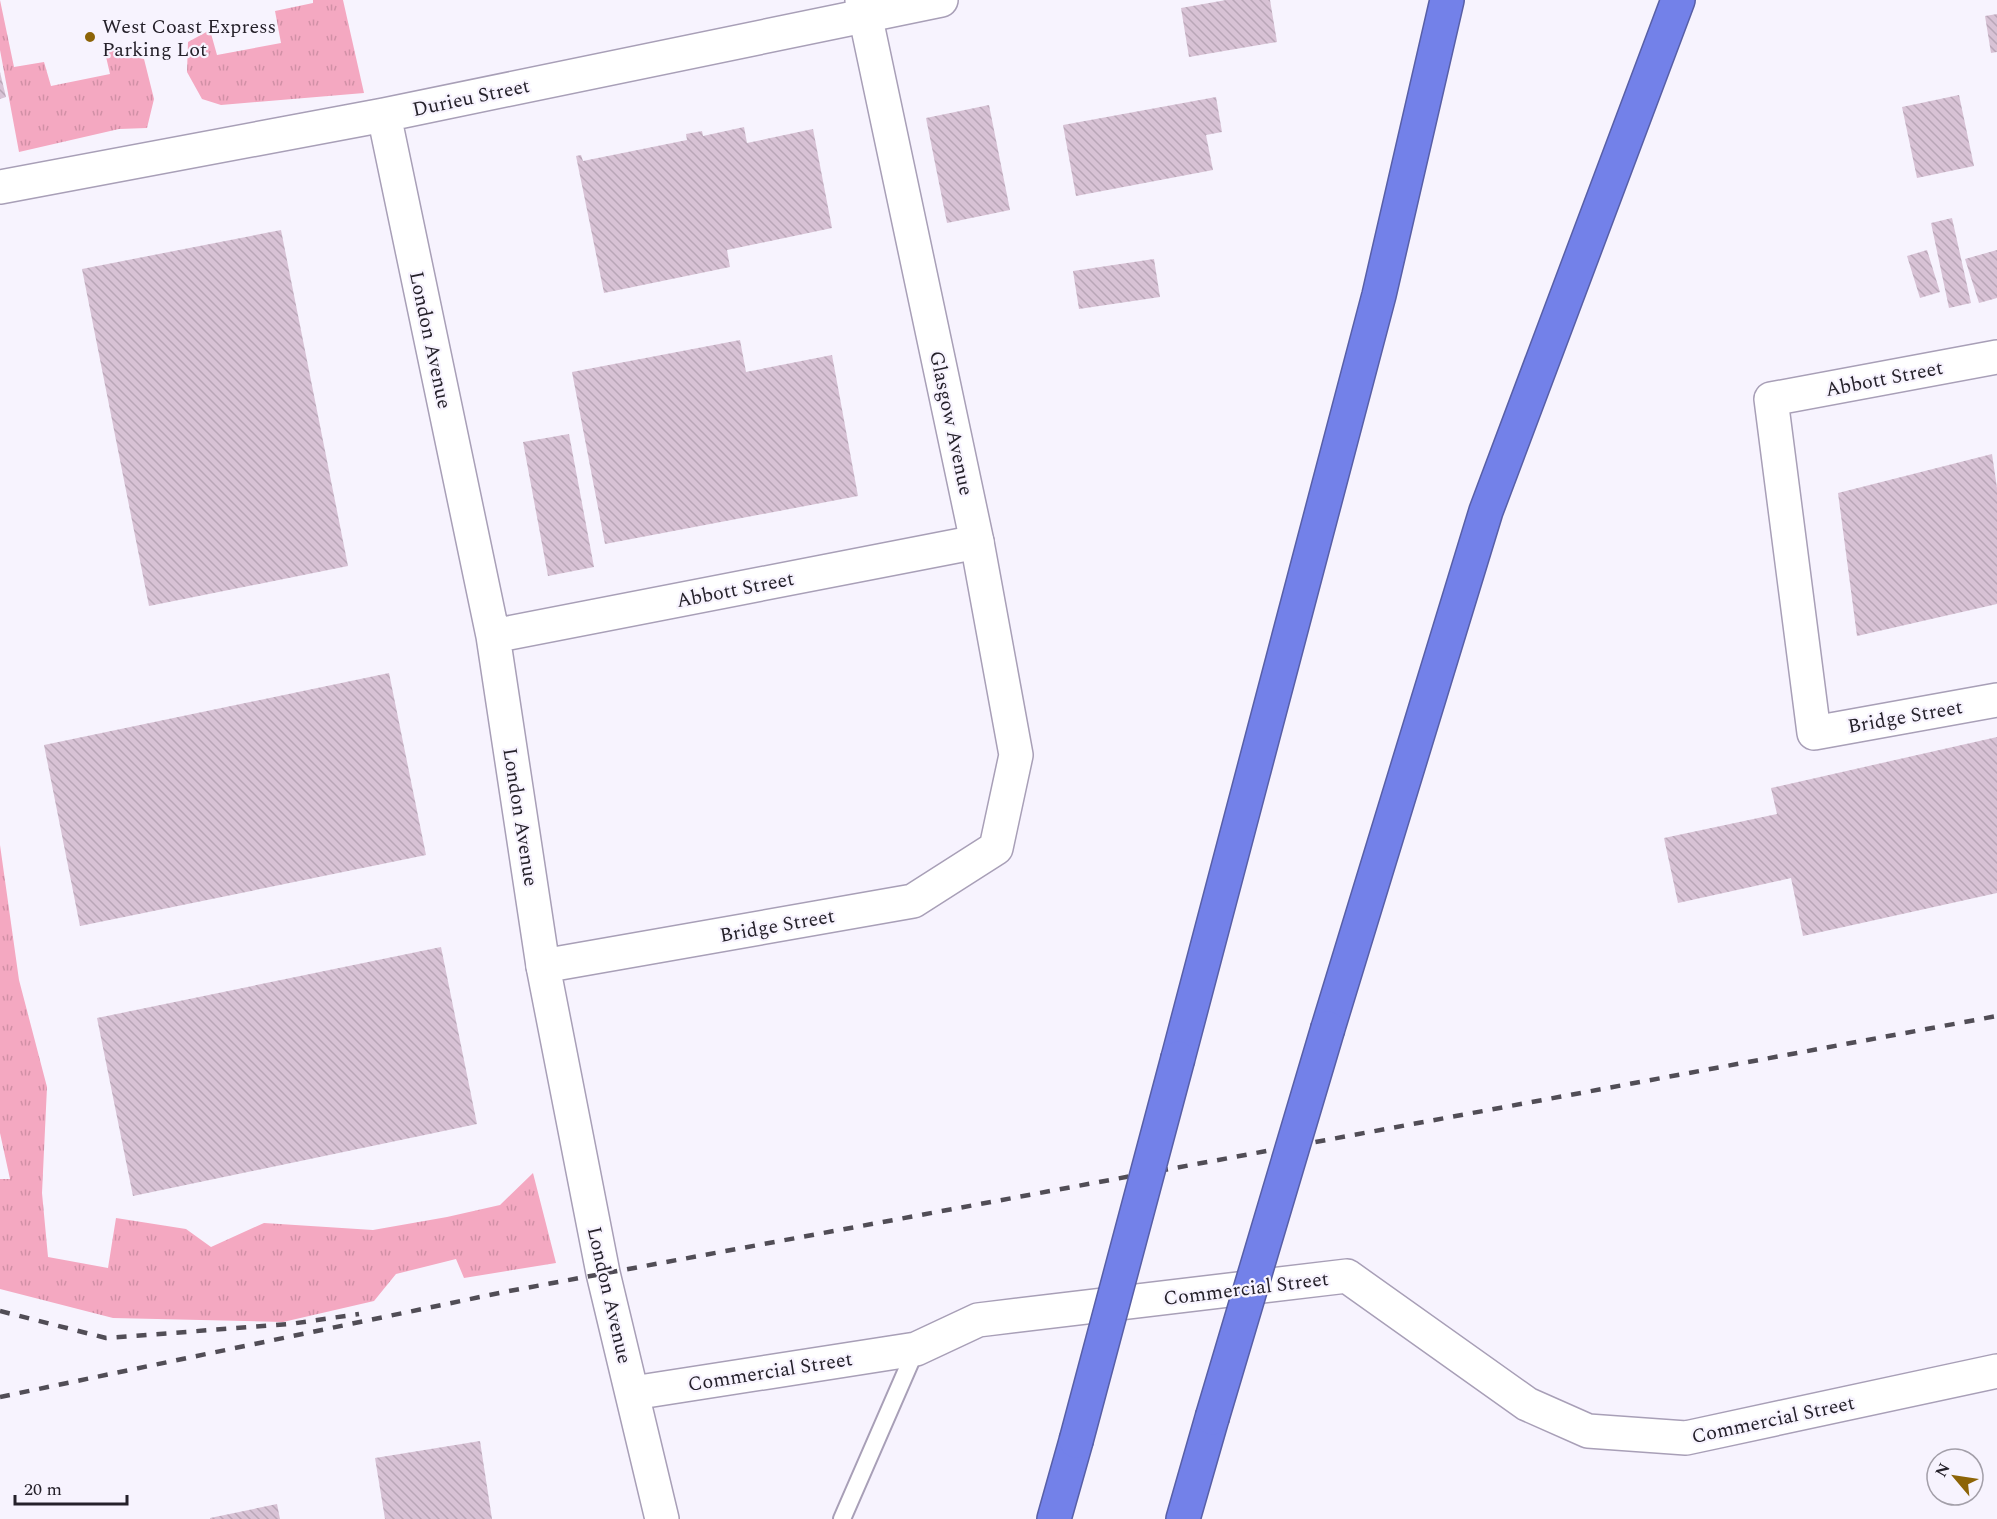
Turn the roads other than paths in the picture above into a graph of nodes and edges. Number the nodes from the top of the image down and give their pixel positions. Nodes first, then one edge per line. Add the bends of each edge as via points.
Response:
1 (941, 0) edge
2 (1447, 0) edge
3 (1678, 0) edge
4 (864, 7) edge
5 (384, 115) junction
6 (0, 188) edge
7 (1997, 357) edge
8 (977, 542) junction
9 (494, 636) junction
10 (1997, 700) edge
11 (1814, 733) joint
12 (996, 848) joint
13 (543, 966) junction
14 (916, 1349) junction
15 (1997, 1371) edge
16 (633, 1393) junction
17 (662, 1519) edge
18 (842, 1519) edge
19 (1054, 1519) edge
20 (1183, 1519) edge

1 - 4 street, Durieu Street
2 - 19 highway, bridge via 1379,295
3 - 20 highway, bridge via 1486,511
4 - 5 street, Durieu Street
4 - 8 street, Glasgow Avenue
5 - 6 street, Durieu Street
5 - 9 street, London Avenue
7 - 11 street, Abbott Street via 1771,399
8 - 9 street, Abbott Street
8 - 12 street, Glasgow Avenue via 1016,755
9 - 13 street, London Avenue
10 - 11 street, Bridge Street
12 - 13 street, Bridge Street via 913,901
13 - 16 street, London Avenue via 603,1273
14 - 15 street, Commercial Street via 978,1320 1347,1276 1527,1404 1588,1431 1686,1438
14 - 16 street, Commercial Street
14 - 18 lane
16 - 17 street, London Avenue

